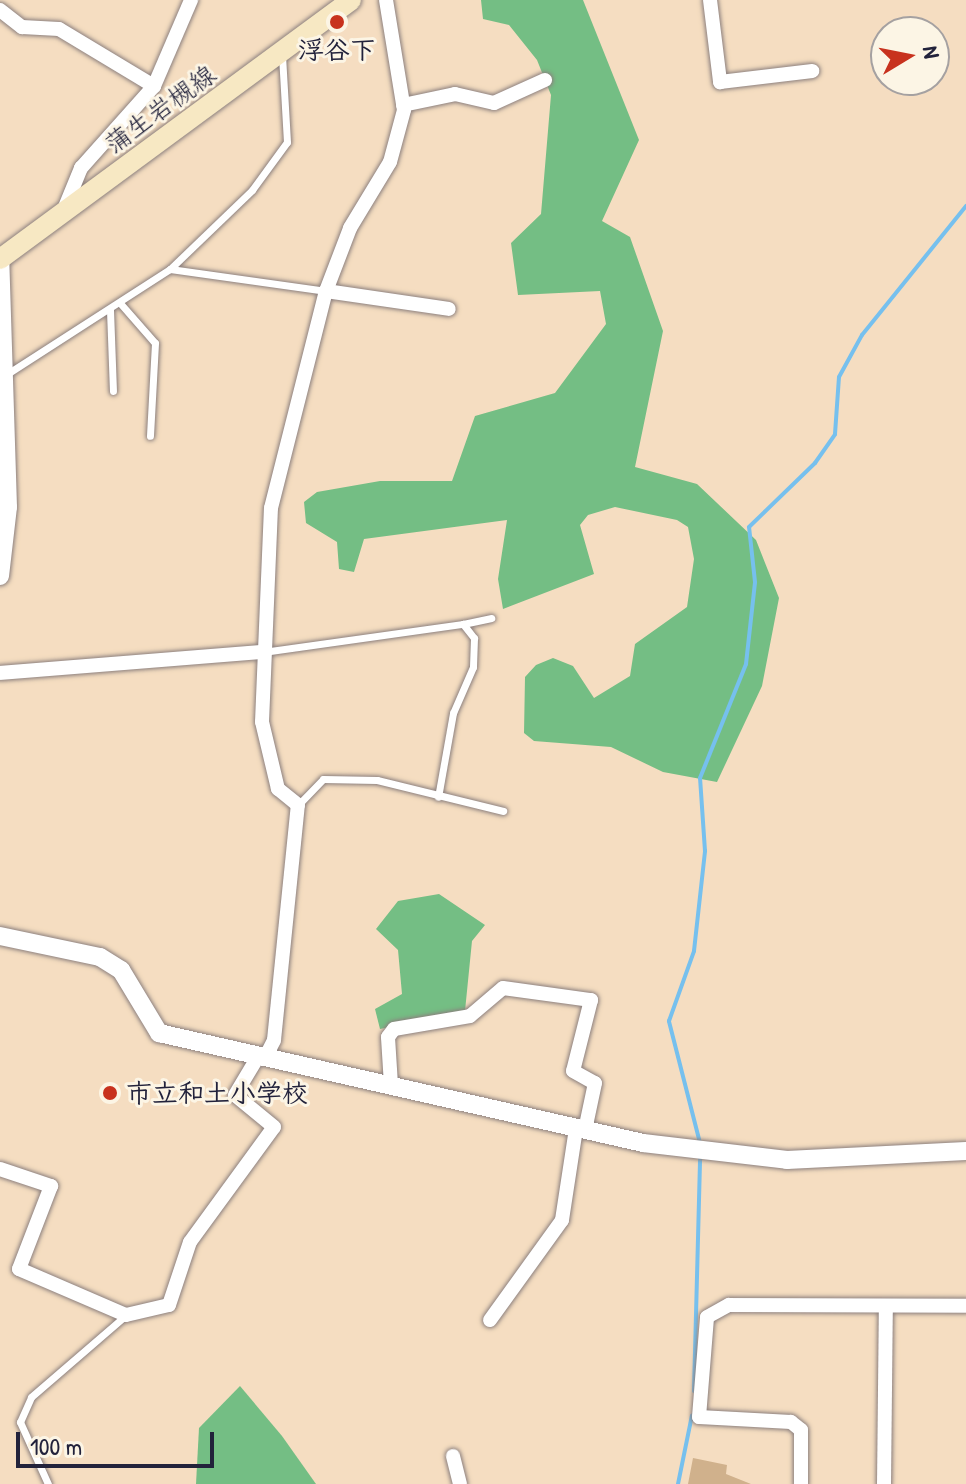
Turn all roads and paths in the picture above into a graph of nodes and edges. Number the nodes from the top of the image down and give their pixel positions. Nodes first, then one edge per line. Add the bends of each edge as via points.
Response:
1 (191, 0) edge
2 (351, 0) edge
3 (386, 0) edge
4 (710, 0) edge
5 (0, 10) edge
6 (282, 51) junction
7 (812, 71) dead end
8 (545, 80) dead end
9 (154, 86) junction
10 (403, 105) junction
11 (63, 212) junction
12 (0, 259) edge
13 (170, 269) junction
14 (326, 291) junction
15 (120, 303) junction
16 (449, 309) dead end
17 (110, 310) junction
18 (2, 377) edge
19 (113, 391) dead end
20 (150, 436) dead end
21 (0, 576) edge
22 (491, 618) dead end
23 (463, 624) junction
24 (263, 652) junction
25 (0, 673) edge
26 (438, 797) junction
27 (298, 805) junction
28 (503, 811) dead end
29 (0, 936) edge
30 (262, 1056) junction
31 (391, 1085) junction
32 (580, 1129) junction
33 (966, 1151) edge
34 (0, 1169) edge
35 (966, 1306) edge
36 (886, 1307) junction
37 (126, 1315) junction
38 (490, 1320) dead end
39 (453, 1456) dead end
40 (48, 1484) edge
41 (460, 1484) edge
42 (801, 1484) edge
43 (884, 1484) edge

1 - 9 street
2 - 6 main road, 蒲生岩槻線
3 - 10 street
4 - 7 street via 720,82
5 - 9 street via 22,27 59,29
6 - 11 main road, 蒲生岩槻線
6 - 13 lane via 287,142 252,190
8 - 10 street via 494,103 455,94
9 - 11 street via 81,168
10 - 14 street via 390,162 350,228
11 - 12 main road, 蒲生岩槻線
12 - 18 street
13 - 14 lane
13 - 15 lane
14 - 16 street
14 - 24 street via 271,508
15 - 17 lane
15 - 20 lane via 155,343
17 - 18 lane
17 - 19 lane
18 - 21 street via 8,507
22 - 23 lane
23 - 24 lane
23 - 26 lane via 474,638 473,667 453,713
24 - 25 street
24 - 27 street via 267,754 278,789
26 - 27 lane via 389,782 323,779
26 - 28 lane
27 - 30 street via 274,1040
29 - 30 street via 100,957 121,970 159,1033
30 - 31 street
30 - 37 street via 235,1095 274,1127 190,1242 169,1305
31 - 32 street
31 - 32 street via 388,1037 394,1029 470,1016 503,988 591,1000 573,1071 595,1083
32 - 33 street via 730,1159
32 - 38 street via 562,1220
34 - 37 street via 51,1186 19,1269
35 - 36 street
36 - 42 street via 729,1305 707,1317 699,1417 791,1422 801,1430
36 - 43 street
37 - 40 lane via 31,1397 20,1422
39 - 41 street

